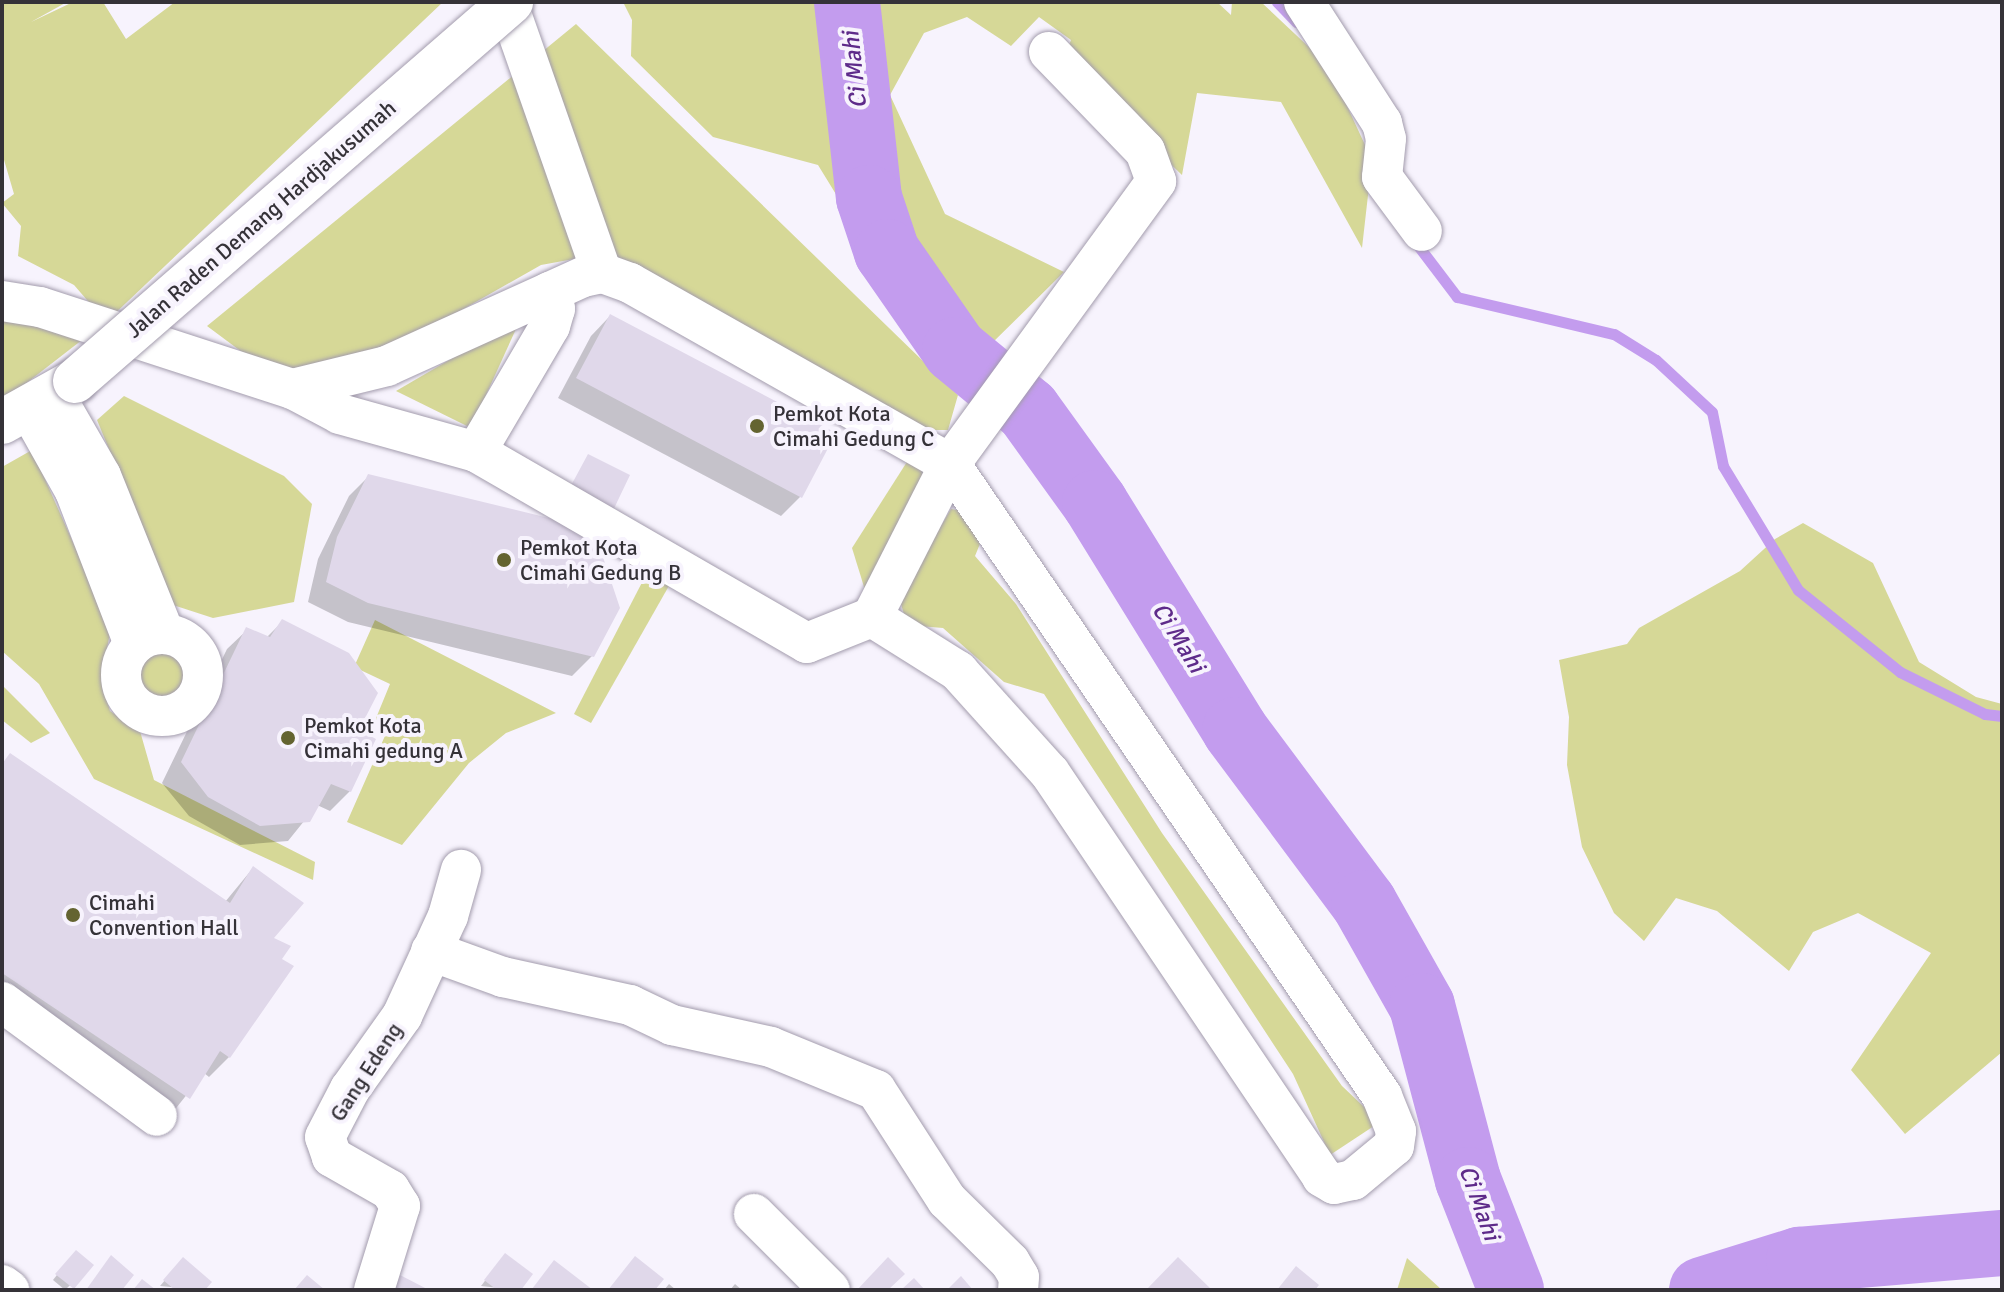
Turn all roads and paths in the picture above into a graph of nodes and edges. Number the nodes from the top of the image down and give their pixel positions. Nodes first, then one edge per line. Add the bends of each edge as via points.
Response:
1 (509, 2) edge
2 (1304, 2) edge
3 (1049, 52) dead end
4 (1422, 231) dead end
5 (602, 273) junction
6 (550, 292) junction
7 (2, 301) edge
8 (387, 366) junction
9 (293, 389) junction
10 (40, 402) edge
11 (392, 426) junction
12 (476, 452) junction
13 (950, 464) junction
14 (872, 617) junction
15 (149, 638) dead end
16 (461, 870) dead end
17 (431, 951) junction
18 (2, 1002) edge
19 (157, 1116) dead end
20 (754, 1214) dead end
21 (2, 1285) edge
22 (9, 1290) edge
23 (374, 1290) edge
24 (830, 1290) edge
25 (1018, 1290) edge

1 - 5 street
1 - 10 main road, Jalan Raden Demang Hardjakusumah, bridge
2 - 4 street via 1382,123 1382,177
3 - 13 street via 1145,151 1156,181
5 - 6 street
5 - 13 street via 630,283
6 - 8 street
6 - 12 street via 555,309 550,326
7 - 9 street via 40,307
8 - 9 street
8 - 11 street
9 - 11 street via 340,414
10 - 15 street via 101,476
11 - 12 street
12 - 14 street via 807,643
13 - 14 street
13 - 14 street via 1382,1096 1396,1131 1394,1146 1380,1160 1353,1180 1334,1184 1322,1177 1050,773 958,671
16 - 17 street, Gang Edeng
17 - 23 street, Gang Edeng via 402,1016 350,1089 325,1137 332,1157 390,1190 400,1206
17 - 25 street via 503,977 630,1005 672,1025 771,1047 876,1090 947,1200 1010,1262 1019,1277
18 - 19 street
20 - 24 street
21 - 22 street

